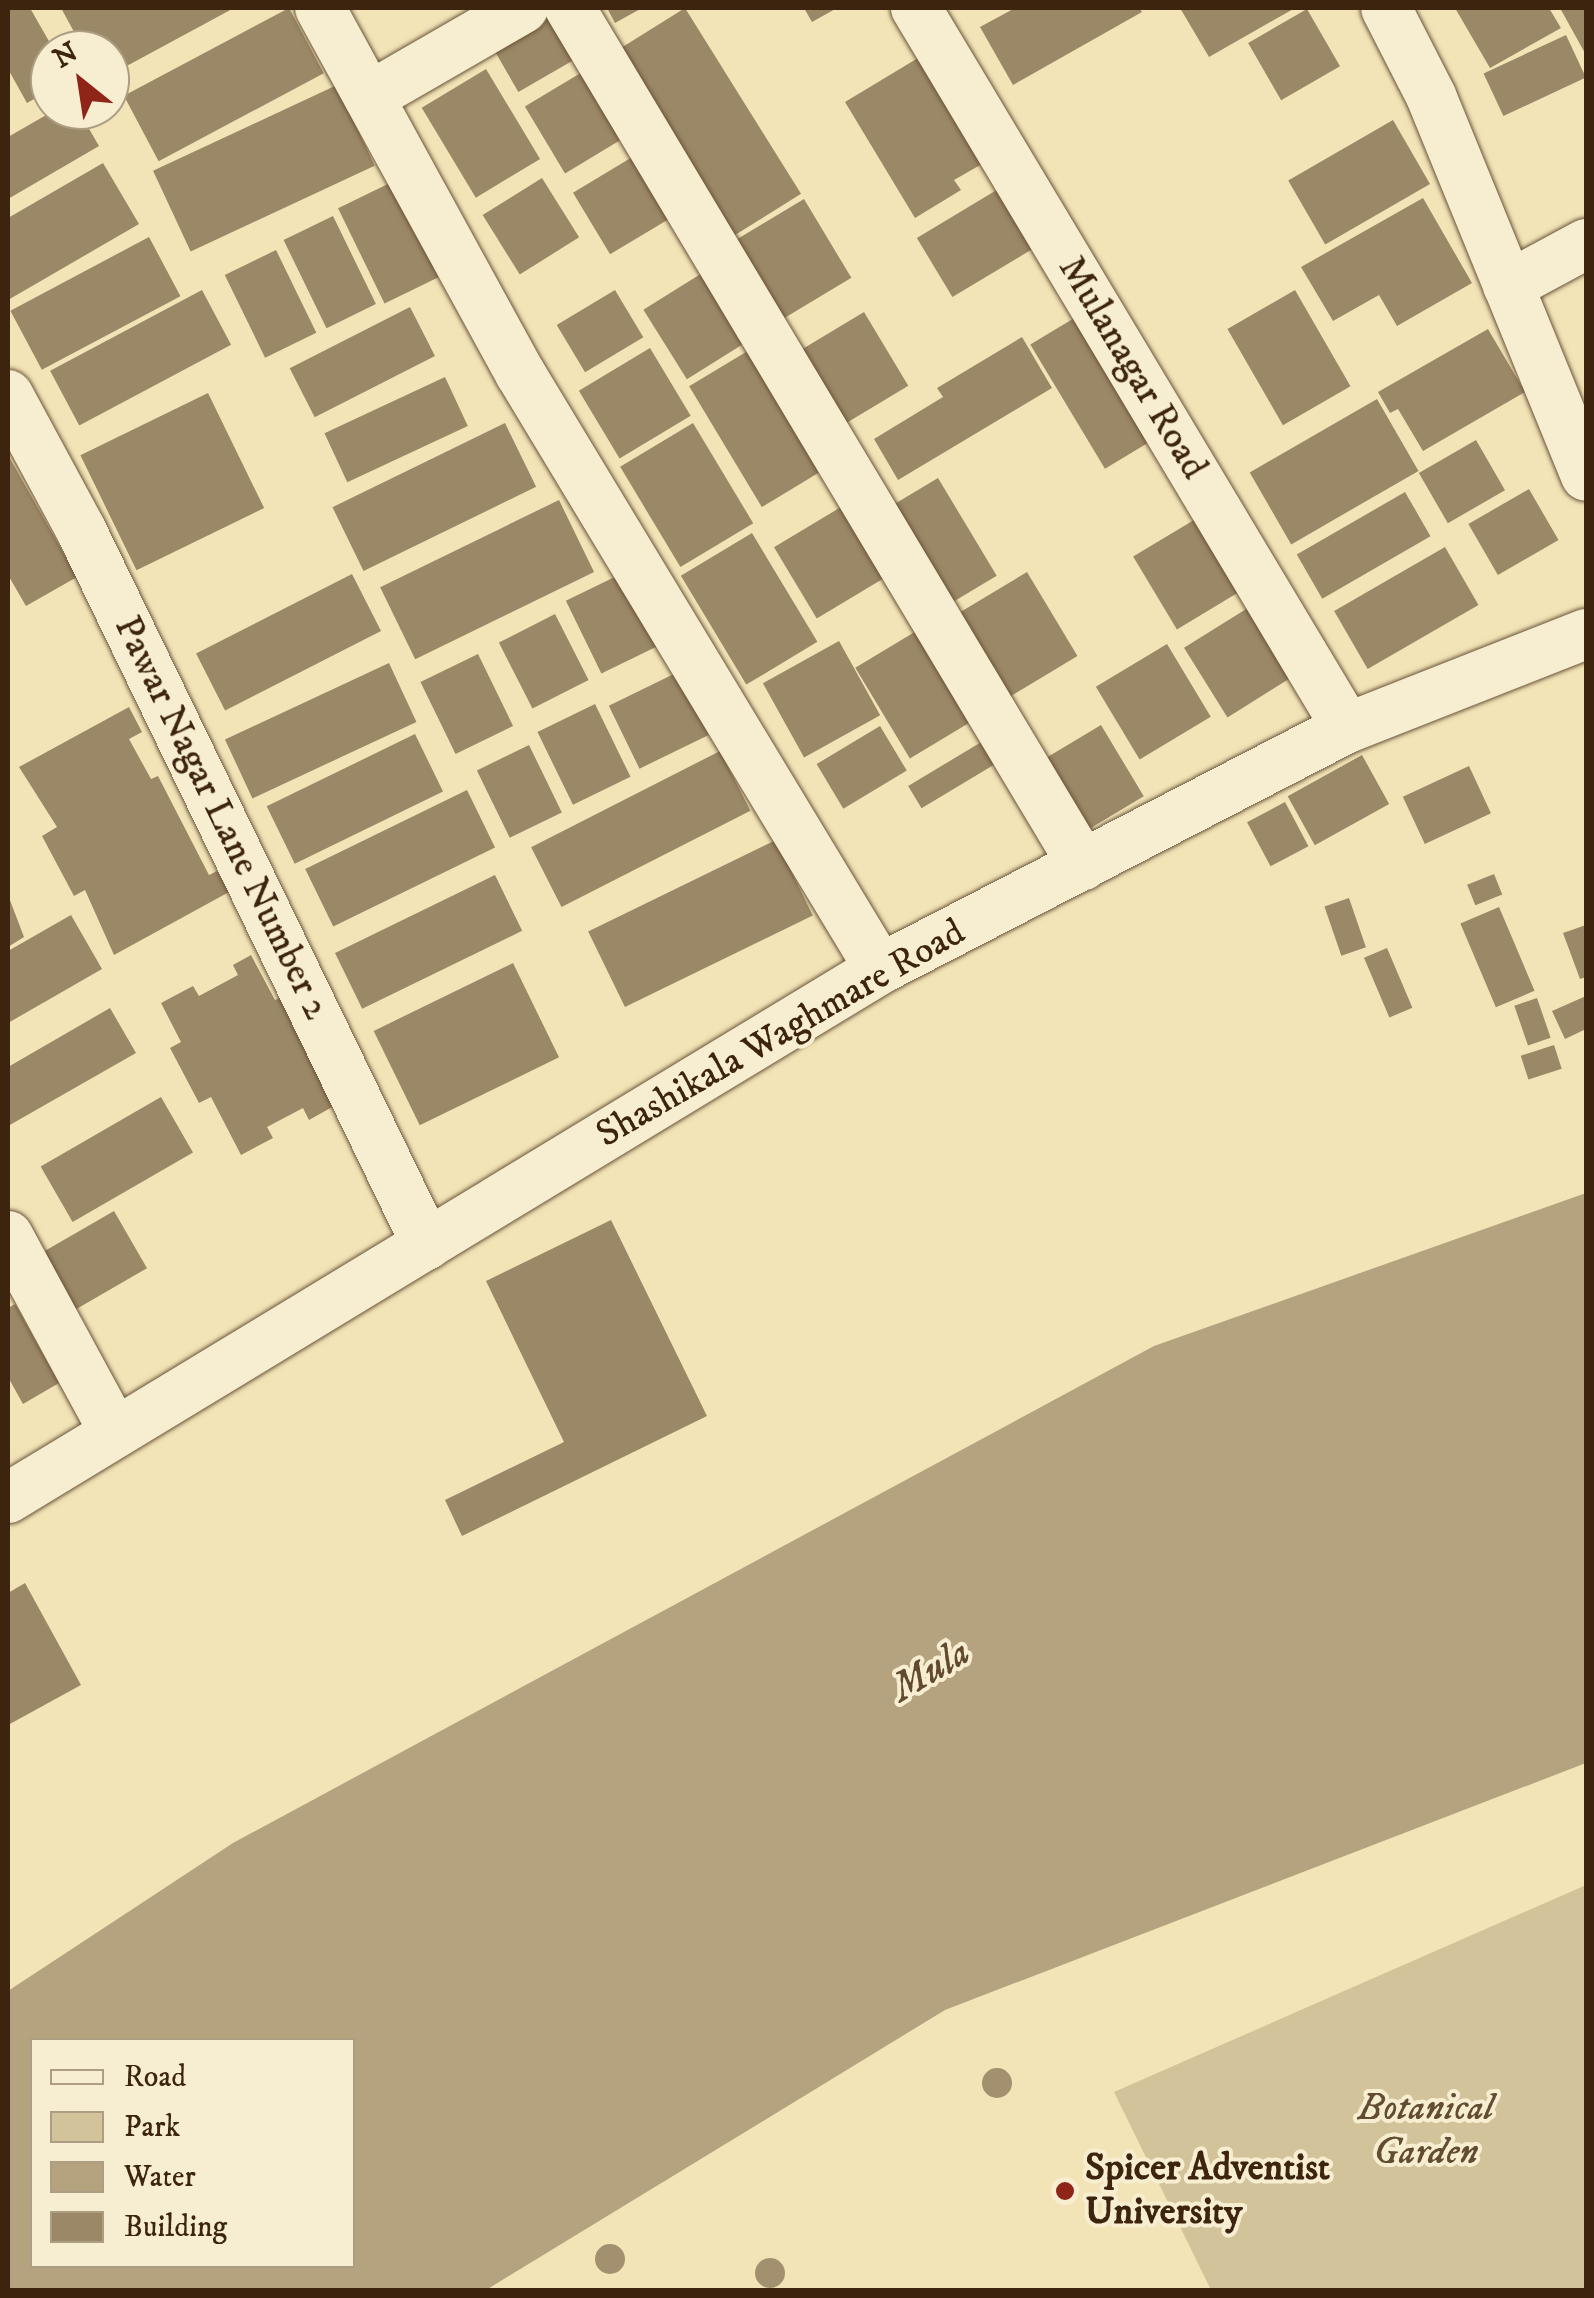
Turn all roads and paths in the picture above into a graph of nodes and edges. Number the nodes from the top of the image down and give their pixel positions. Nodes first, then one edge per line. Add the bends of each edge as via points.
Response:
1 (320, 8) edge
2 (524, 8) edge
3 (570, 8) edge
4 (916, 8) edge
5 (1388, 8) edge
6 (369, 96) junction
7 (1586, 244) edge
8 (1508, 286) junction
9 (8, 396) edge
10 (1586, 476) edge
11 (1586, 634) edge
12 (1347, 728) junction
13 (1083, 865) junction
14 (880, 968) junction
15 (8, 1236) edge
16 (427, 1245) junction
17 (115, 1433) junction
18 (8, 1498) edge

1 - 6 street
2 - 6 street
3 - 13 street
4 - 12 street, Mulanagar Road
5 - 8 street
6 - 14 street via 520,373
7 - 8 street
8 - 10 street
9 - 16 street, Pawar Nagar Lane Number 2 via 82,530
11 - 12 street, Shashikala Waghmare Road
12 - 13 street, Shashikala Waghmare Road
13 - 14 street, Shashikala Waghmare Road
14 - 16 street, Shashikala Waghmare Road
15 - 17 street
16 - 17 street, Shashikala Waghmare Road
17 - 18 street, Shashikala Waghmare Road

